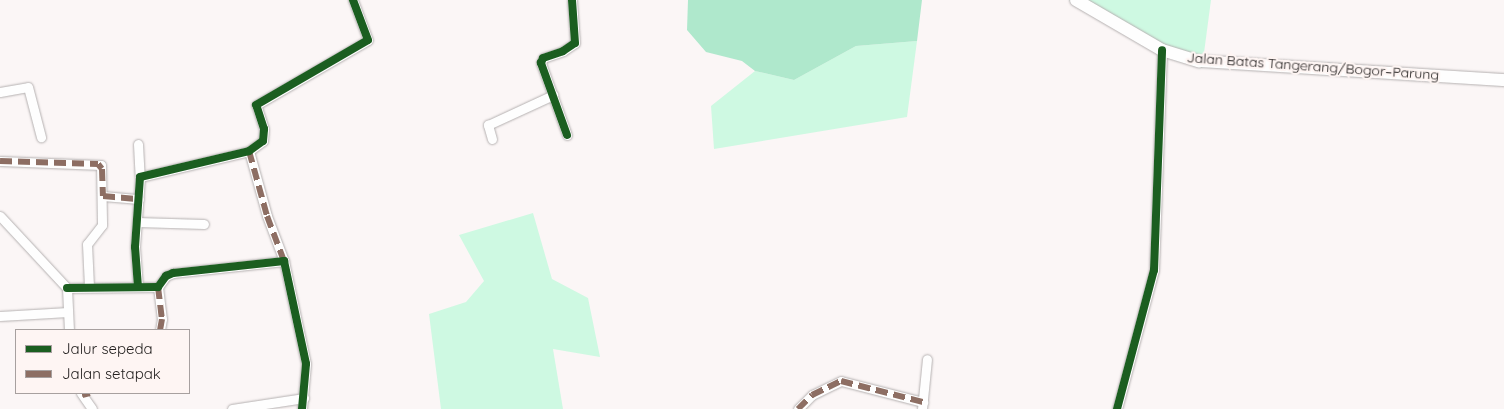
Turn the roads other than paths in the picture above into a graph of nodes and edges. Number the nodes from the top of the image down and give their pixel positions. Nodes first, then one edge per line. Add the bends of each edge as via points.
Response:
1 (353, 0) edge
2 (572, 0) edge
3 (1076, 0) edge
4 (1162, 50) junction
5 (1504, 80) edge
6 (0, 92) edge
7 (553, 95) junction
8 (567, 135) dead end
9 (41, 137) dead end
10 (492, 140) dead end
11 (138, 144) dead end
12 (249, 152) junction
13 (0, 161) edge
14 (140, 177) junction
15 (103, 196) junction
16 (139, 199) junction
17 (0, 217) edge
18 (137, 222) junction
19 (204, 224) dead end
20 (284, 261) junction
21 (89, 286) junction
22 (138, 287) junction
23 (158, 287) junction
24 (67, 288) junction
25 (68, 312) junction
26 (0, 316) edge
27 (69, 329) edge
28 (160, 329) edge
29 (927, 359) dead end
30 (84, 394) edge
31 (304, 398) junction
32 (922, 405) edge
33 (92, 409) edge
34 (232, 409) edge
35 (302, 409) edge
36 (798, 409) edge
37 (1117, 409) edge

1 - 12 street via 368,35 367,42 256,105 265,137
2 - 7 street via 575,42 542,60
3 - 4 main road, Jalan Batas Tangerang/Bogor–Parung
4 - 5 main road, Jalan Batas Tangerang/Bogor–Parung via 1199,61
4 - 37 street via 1154,270
6 - 9 street via 28,87
7 - 8 street
7 - 10 street via 488,125
11 - 14 street
12 - 14 street
12 - 20 street
13 - 15 street via 98,164 102,169
14 - 16 street
15 - 16 street
15 - 21 street via 102,225 87,244
16 - 18 street
17 - 24 street
18 - 19 street
18 - 22 street
20 - 23 street via 173,273 166,276
20 - 31 street via 305,357
21 - 22 street
21 - 24 street
22 - 23 street
23 - 28 street
24 - 25 street
25 - 26 street
25 - 27 street
29 - 32 street
30 - 33 street
31 - 34 street
31 - 35 street
32 - 36 street via 841,381 812,395

